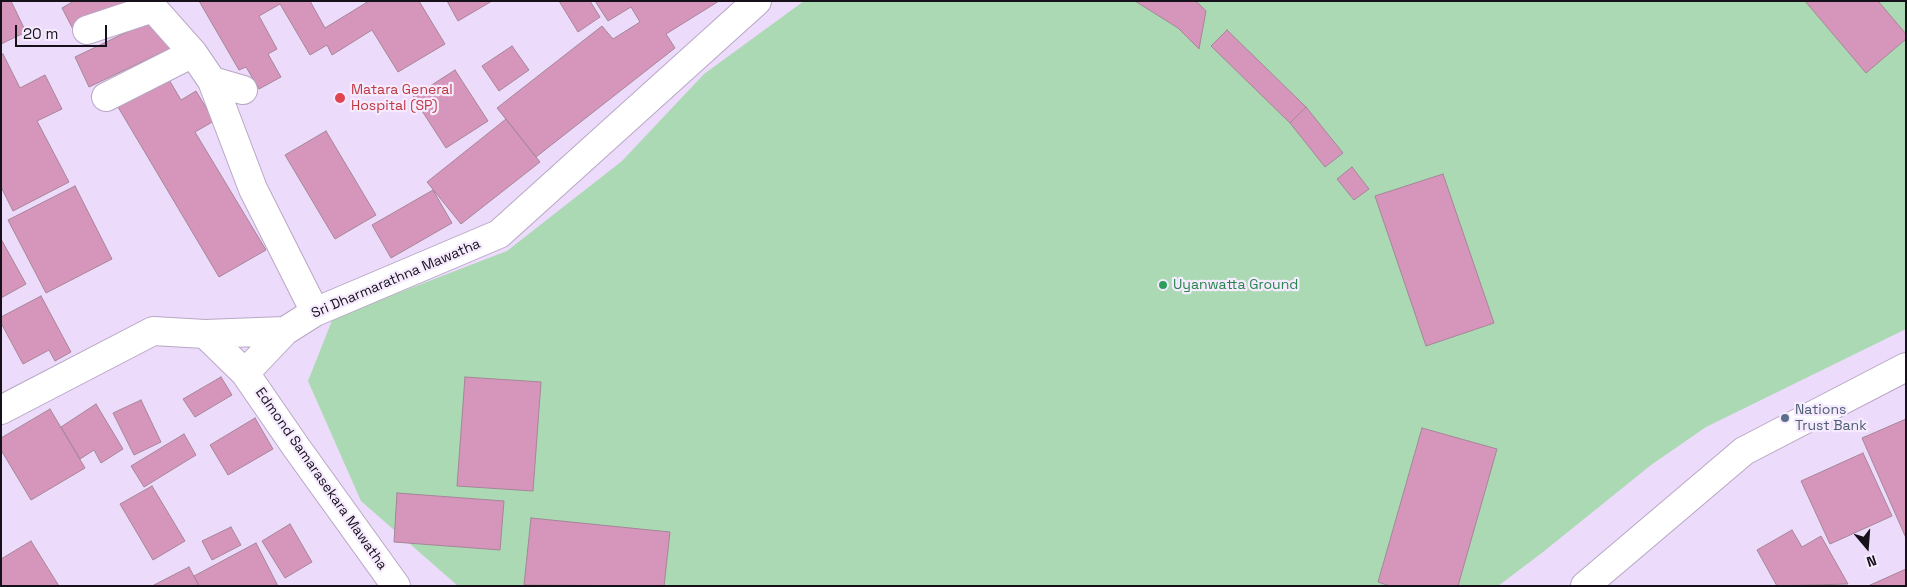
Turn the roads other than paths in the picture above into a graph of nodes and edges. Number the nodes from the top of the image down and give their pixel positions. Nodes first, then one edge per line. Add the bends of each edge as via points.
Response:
1 (757, 1) edge
2 (87, 30) dead end
3 (193, 53) junction
4 (212, 81) junction
5 (243, 90) dead end
6 (106, 97) dead end
7 (316, 312) junction
8 (285, 331) junction
9 (205, 334) junction
10 (1906, 367) edge
11 (245, 373) junction
12 (1, 410) edge
13 (396, 586) edge
14 (1585, 586) edge

1 - 7 street, Sri Dharmarathna Mawatha via 500,234
2 - 3 street via 153,8
3 - 4 street
3 - 6 street
4 - 5 street
4 - 7 street via 253,189
7 - 8 street, Sri Dharmarathna Mawatha
8 - 9 street
8 - 11 street, Sri Dharmarathna Mawatha
9 - 11 street
9 - 12 street via 153,331
10 - 14 street via 1744,450
11 - 13 street, Edmond Samarasekara Mawatha

